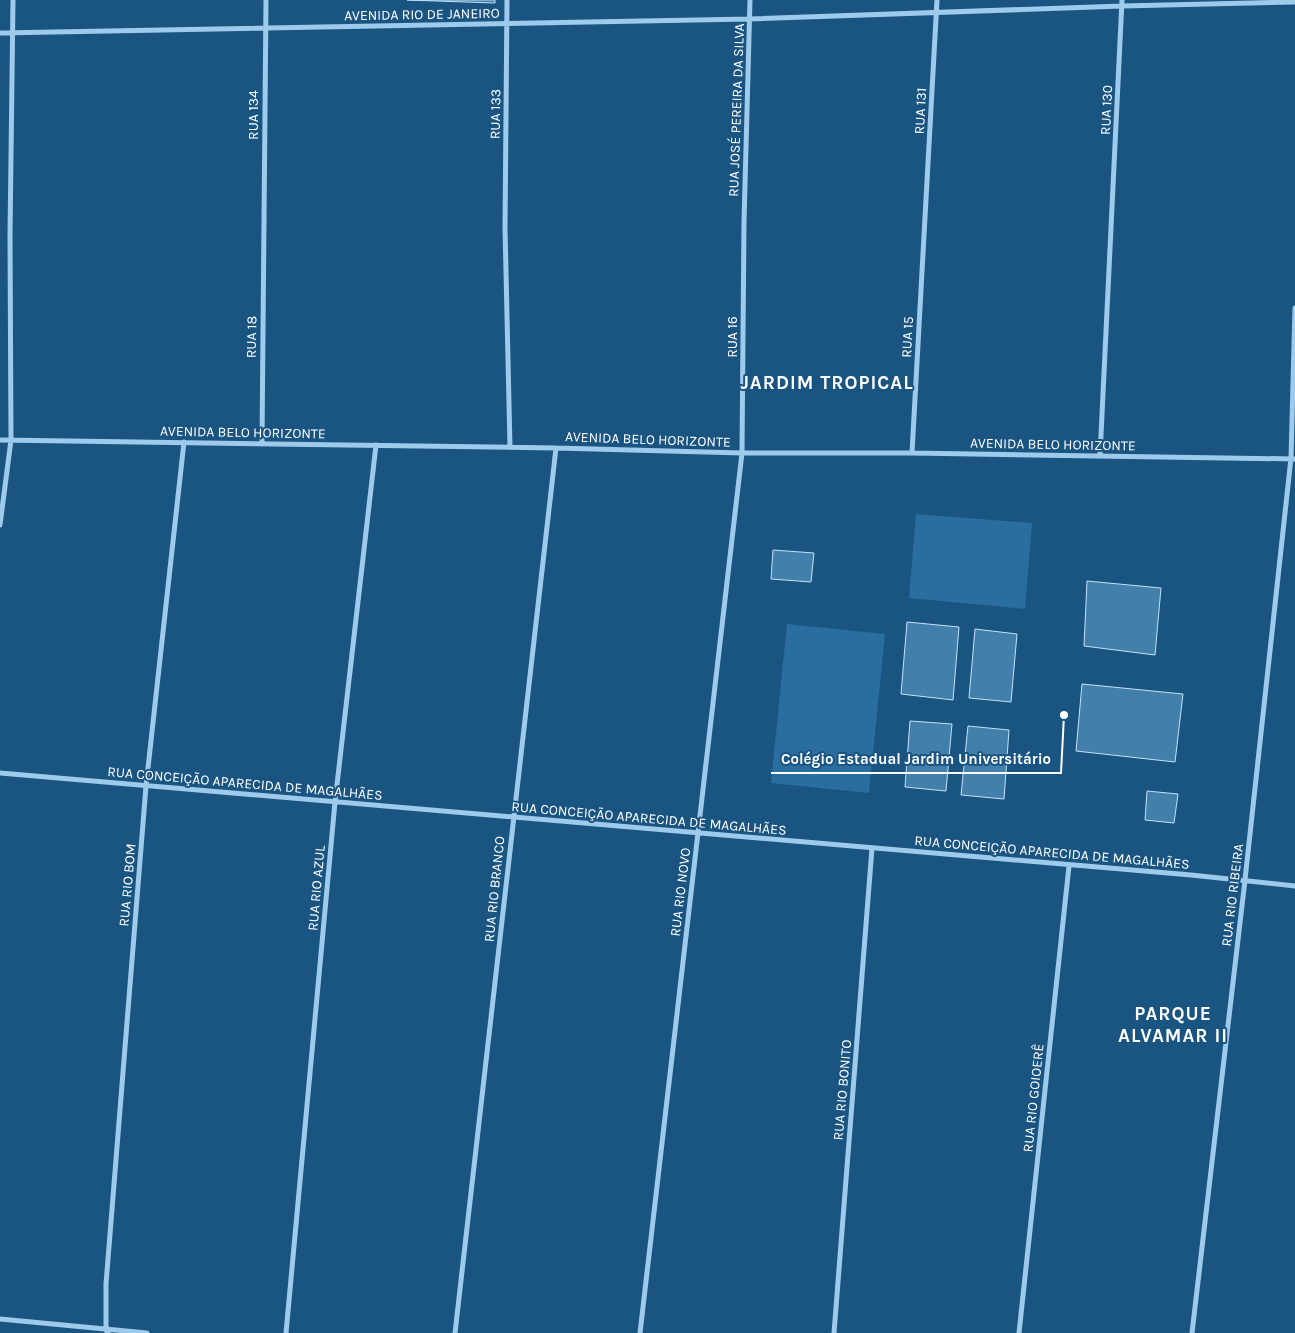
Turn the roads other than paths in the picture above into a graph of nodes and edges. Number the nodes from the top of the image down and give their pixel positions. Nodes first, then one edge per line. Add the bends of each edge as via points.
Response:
1 (13, 0) edge
2 (266, 0) edge
3 (507, 0) edge
4 (750, 0) edge
5 (936, 0) edge
6 (1295, 2) edge
7 (1122, 3) edge
8 (937, 12) junction
9 (749, 19) junction
10 (507, 24) junction
11 (265, 29) junction
12 (0, 33) edge
13 (13, 33) junction
14 (744, 222) joint
15 (925, 223) joint
16 (264, 231) joint
17 (1295, 308) edge
18 (0, 440) edge
19 (11, 440) junction
20 (184, 442) junction
21 (262, 443) junction
22 (376, 445) junction
23 (510, 447) junction
24 (556, 448) junction
25 (742, 453) junction
26 (912, 453) junction
27 (1100, 456) junction
28 (1293, 458) edge
29 (0, 525) edge
30 (0, 774) edge
31 (146, 786) junction
32 (335, 802) junction
33 (513, 817) junction
34 (698, 834) junction
35 (872, 848) junction
36 (1069, 866) junction
37 (1245, 880) junction
38 (1295, 886) edge
39 (0, 1319) edge
40 (107, 1332) edge
41 (147, 1333) edge
42 (286, 1333) edge
43 (455, 1333) edge
44 (640, 1333) edge
45 (834, 1333) edge
46 (1020, 1333) edge
47 (1192, 1333) edge

1 - 13 street
2 - 11 street, RUA 134
3 - 10 street, RUA 133
4 - 9 street, RUA JOSÉ PEREIRA DA SILVA
5 - 8 street, RUA 131
6 - 7 street, AVENIDA RIO DE JANEIRO
7 - 8 street, AVENIDA RIO DE JANEIRO
7 - 27 street, RUA 130
8 - 9 street, AVENIDA RIO DE JANEIRO
8 - 15 street, RUA 131
9 - 10 street, AVENIDA RIO DE JANEIRO
9 - 14 street, RUA JOSÉ PEREIRA DA SILVA
10 - 11 street, AVENIDA RIO DE JANEIRO
10 - 23 street, RUA 133 via 505,228
11 - 13 street, AVENIDA RIO DE JANEIRO
11 - 16 street, RUA 134
12 - 13 street, AVENIDA RIO DE JANEIRO
13 - 19 street
14 - 25 street, RUA 16
15 - 26 street, RUA 15
16 - 21 street, RUA 18
17 - 28 street, RUA RIO RIBEIRA
18 - 19 street, AVENIDA BELO HORIZONTE
19 - 20 street, AVENIDA BELO HORIZONTE
19 - 29 street
20 - 21 street, AVENIDA BELO HORIZONTE
20 - 31 street, RUA RIO BOM
21 - 22 street, AVENIDA BELO HORIZONTE
22 - 23 street, AVENIDA BELO HORIZONTE
22 - 32 street, RUA RIO AZUL
23 - 24 street, AVENIDA BELO HORIZONTE
24 - 25 street, AVENIDA BELO HORIZONTE
24 - 33 street, RUA RIO BRANCO
25 - 26 street, AVENIDA BELO HORIZONTE
25 - 34 street, RUA RIO NOVO
26 - 27 street, AVENIDA BELO HORIZONTE
27 - 28 street, AVENIDA BELO HORIZONTE
28 - 37 street, RUA RIO RIBEIRA
30 - 31 street, RUA CONCEIÇÃO APARECIDA DE MAGALHÃES
31 - 32 street, RUA CONCEIÇÃO APARECIDA DE MAGALHÃES
31 - 40 street, RUA RIO BOM via 106,1284
32 - 33 street, RUA CONCEIÇÃO APARECIDA DE MAGALHÃES
32 - 42 street, RUA RIO AZUL
33 - 34 street, RUA CONCEIÇÃO APARECIDA DE MAGALHÃES
33 - 43 street, RUA RIO BRANCO
34 - 35 street, RUA CONCEIÇÃO APARECIDA DE MAGALHÃES
34 - 44 street, RUA RIO NOVO
35 - 36 street, RUA CONCEIÇÃO APARECIDA DE MAGALHÃES
35 - 45 street, RUA RIO BONITO
36 - 37 street, RUA CONCEIÇÃO APARECIDA DE MAGALHÃES
36 - 46 street, RUA RIO GOIOERÊ
37 - 38 street, RUA CONCEIÇÃO APARECIDA DE MAGALHÃES
37 - 47 street, RUA RIO RIBEIRA
39 - 40 street
40 - 41 street

